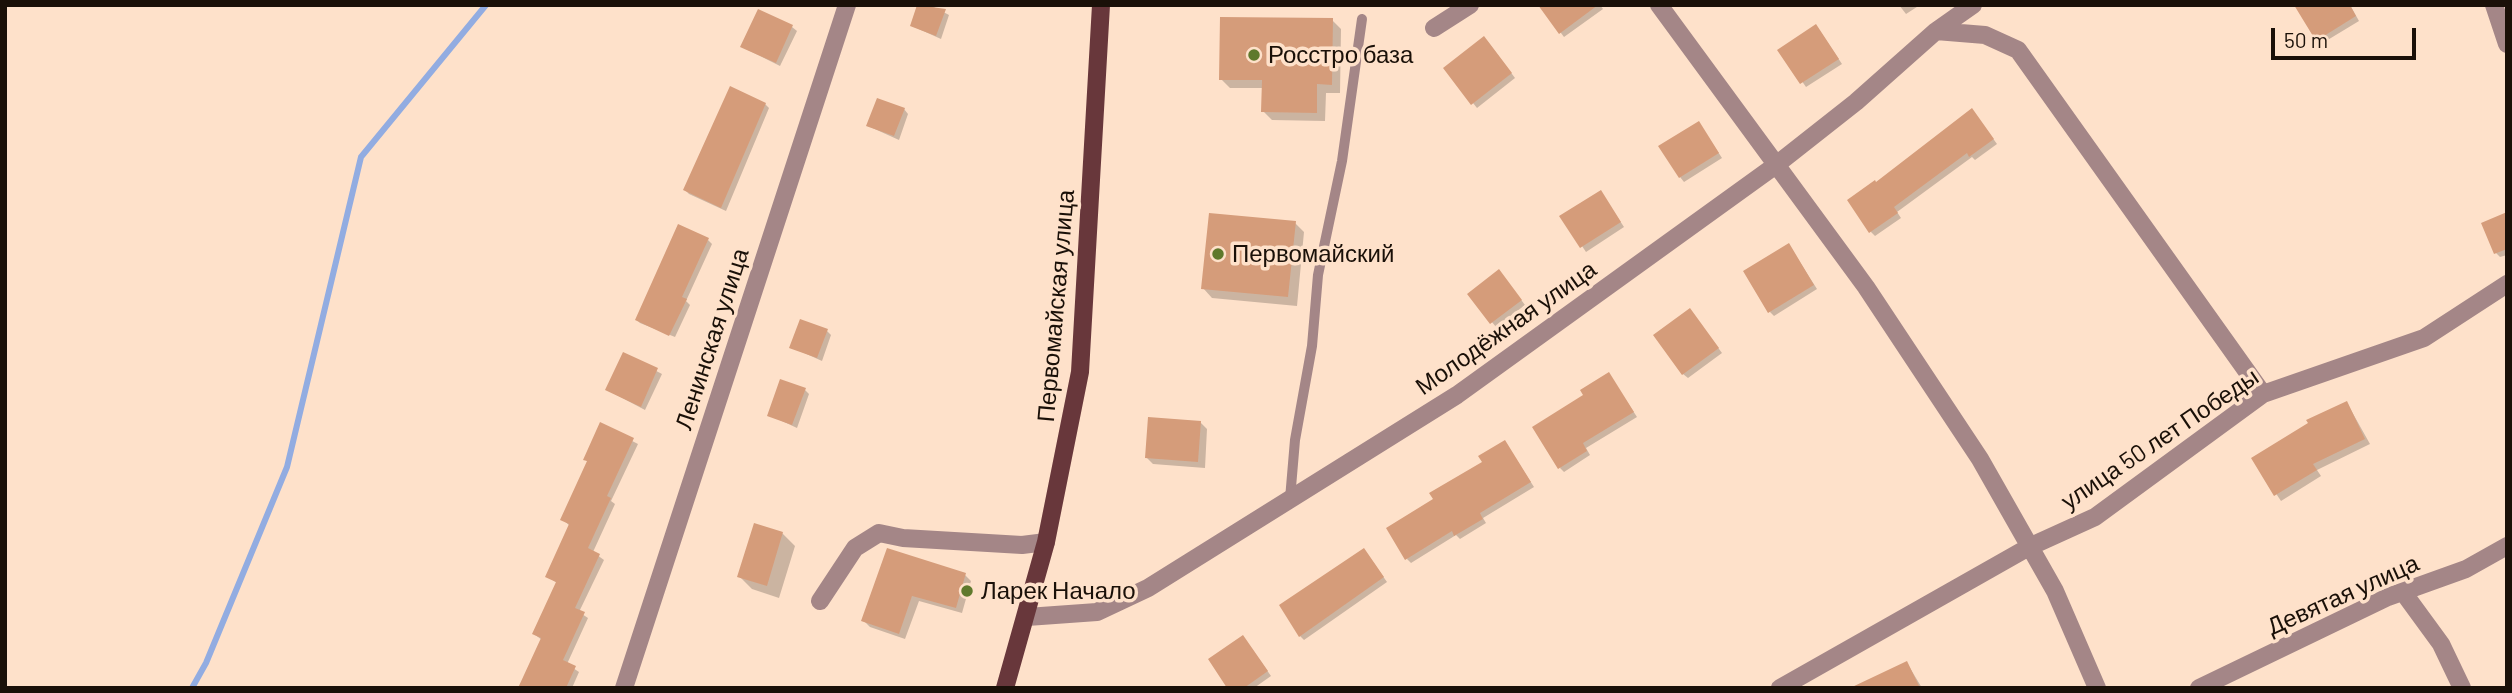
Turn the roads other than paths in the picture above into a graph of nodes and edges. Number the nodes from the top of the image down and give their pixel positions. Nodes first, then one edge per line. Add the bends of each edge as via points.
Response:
1 (847, 5) edge
2 (1101, 5) edge
3 (1470, 5) edge
4 (1659, 5) edge
5 (1973, 5) edge
6 (2494, 5) edge
7 (1362, 19) dead end
8 (1434, 28) dead end
9 (1936, 31) junction
10 (2507, 44) edge
11 (1776, 165) junction
12 (2507, 284) edge
13 (2263, 394) junction
14 (1290, 499) junction
15 (1046, 541) junction
16 (2507, 546) edge
17 (2029, 547) junction
18 (2403, 592) junction
19 (820, 601) dead end
20 (1027, 617) junction
21 (624, 688) edge
22 (1005, 688) edge
23 (1780, 688) edge
24 (2097, 688) edge
25 (2199, 688) edge
26 (2462, 688) edge

1 - 21 street, Ленинская улица
2 - 15 main road, Первомайская улица via 1080,372
3 - 8 street
4 - 11 street
5 - 9 street, Молодёжная улица
6 - 10 street
7 - 14 lane via 1342,161 1318,275
9 - 11 street, Молодёжная улица
9 - 13 street via 1984,35 2018,50
11 - 14 street, Молодёжная улица via 1457,396
11 - 17 street via 1866,287 1965,436
12 - 13 street, улица 50 лет Победы via 2424,338
13 - 17 street, улица 50 лет Победы via 2095,517
14 - 20 street, Молодёжная улица via 1148,588 1097,612
15 - 19 street via 1022,545 878,533 855,548
15 - 20 main road, Первомайская улица
16 - 18 street, Девятая улица via 2466,569
17 - 23 street, улица 50 лет Победы
17 - 24 street via 2055,592
18 - 25 street, Девятая улица
18 - 26 street via 2441,644
20 - 22 main road, Первомайская улица

